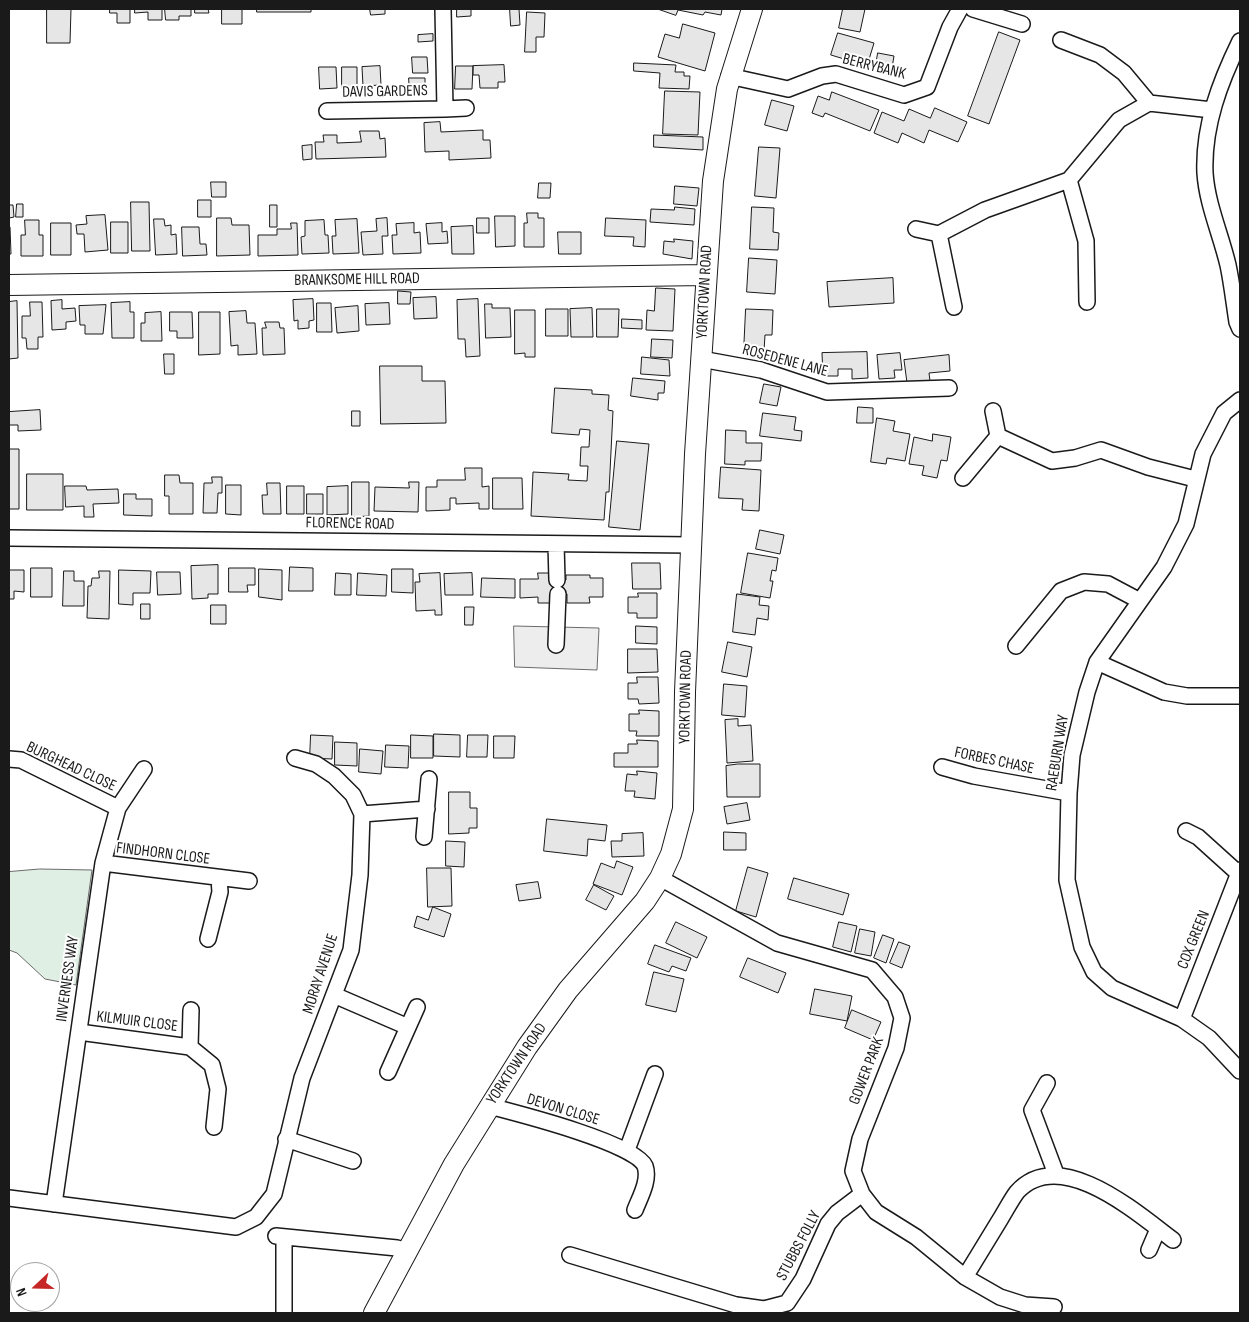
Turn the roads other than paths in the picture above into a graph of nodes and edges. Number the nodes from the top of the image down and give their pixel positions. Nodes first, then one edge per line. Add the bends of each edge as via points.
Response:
1 (444, 9) edge
2 (752, 9) edge
3 (960, 9) edge
4 (973, 9) edge
5 (1022, 24) dead end
6 (1061, 40) dead end
7 (1240, 42) edge
8 (730, 76) junction
9 (1150, 103) junction
10 (466, 108) dead end
11 (445, 109) junction
12 (1212, 110) junction
13 (326, 111) dead end
14 (1069, 180) junction
15 (916, 229) dead end
16 (938, 234) junction
17 (705, 276) junction
18 (9, 285) edge
19 (1088, 302) dead end
20 (954, 307) dead end
21 (1240, 329) edge
22 (701, 359) junction
23 (950, 388) dead end
24 (1240, 400) edge
25 (993, 411) dead end
26 (998, 436) junction
27 (964, 478) dead end
28 (1195, 479) junction
29 (9, 538) edge
30 (556, 544) junction
31 (692, 546) junction
32 (1140, 601) junction
33 (556, 645) dead end
34 (1016, 646) dead end
35 (1097, 662) junction
36 (1240, 696) edge
37 (295, 758) dead end
38 (9, 759) edge
39 (942, 768) dead end
40 (144, 769) dead end
41 (429, 779) dead end
42 (1069, 794) junction
43 (118, 808) junction
44 (426, 809) junction
45 (362, 814) junction
46 (1186, 831) dead end
47 (424, 837) dead end
48 (103, 864) junction
49 (1240, 872) edge
50 (660, 878) junction
51 (219, 879) junction
52 (249, 881) dead end
53 (208, 939) dead end
54 (334, 995) junction
55 (417, 1006) dead end
56 (191, 1010) dead end
57 (1182, 1019) junction
58 (408, 1027) junction
59 (79, 1032) junction
60 (190, 1047) junction
61 (1240, 1071) edge
62 (388, 1072) dead end
63 (655, 1074) dead end
64 (1047, 1083) dead end
65 (489, 1106) junction
66 (214, 1127) dead end
67 (286, 1139) junction
68 (627, 1150) junction
69 (353, 1161) dead end
70 (1056, 1174) junction
71 (862, 1194) junction
72 (9, 1199) edge
73 (54, 1204) junction
74 (635, 1210) dead end
75 (1158, 1229) junction
76 (1174, 1240) dead end
77 (1149, 1250) dead end
78 (407, 1251) junction
79 (570, 1255) dead end
80 (965, 1277) junction
81 (1054, 1307) dead end
82 (379, 1309) edge
83 (735, 1309) edge
84 (1025, 1309) edge
85 (284, 1313) edge

1 - 11 street, DAVIS GARDENS
2 - 8 street, YORKTOWN ROAD
3 - 8 street, BERRYBANK via 927,87 904,95 836,74 788,89
4 - 5 street
6 - 9 street via 1100,55 1124,73
7 - 12 street
8 - 17 street, YORKTOWN ROAD via 714,164
9 - 12 street
9 - 14 street via 1120,120
10 - 11 street, DAVIS GARDENS
11 - 13 street, DAVIS GARDENS
12 - 21 street via 1206,132 1207,192 1228,266
14 - 16 street via 985,210
14 - 19 street via 1086,242
15 - 16 street
16 - 20 street
17 - 18 street, BRANKSOME HILL ROAD
17 - 22 street, YORKTOWN ROAD
22 - 23 street, ROSEDENE LANE via 761,370 827,392
22 - 31 street, YORKTOWN ROAD
24 - 28 street, RAEBURN WAY via 1224,413 1203,454
25 - 26 street
26 - 27 street
26 - 28 street via 1052,460 1075,458 1101,450
28 - 32 street, RAEBURN WAY via 1186,524 1164,567
29 - 30 street, FLORENCE ROAD
30 - 31 street, FLORENCE ROAD
30 - 33 street
31 - 50 street, YORKTOWN ROAD via 683,809 671,854
32 - 34 street via 1108,584 1084,582 1060,591
32 - 35 street, RAEBURN WAY
35 - 36 street via 1164,692 1187,696
35 - 42 street, RAEBURN WAY via 1072,755
37 - 45 street via 316,764 334,776 352,795
38 - 43 street, BURGHEAD CLOSE via 21,760
39 - 42 street, FORBES CHASE
40 - 43 street, INVERNESS WAY
41 - 44 street
42 - 57 street, RAEBURN WAY via 1067,880 1082,947 1094,972 1112,988
43 - 48 street, INVERNESS WAY
44 - 45 street
44 - 47 street
45 - 54 street, MORAY AVENUE via 360,875 351,950
46 - 49 street, COX GREEN
48 - 51 street, FINDHORN CLOSE
48 - 59 street, INVERNESS WAY
49 - 57 street, COX GREEN
50 - 65 street, YORKTOWN ROAD via 645,901 568,990
50 - 71 street, GOWER PARK via 777,943 872,970 894,997 902,1018 896,1048 860,1139 853,1171
51 - 52 street, FINDHORN CLOSE
51 - 53 street, FINDHORN CLOSE via 220,892
54 - 58 street
54 - 67 street, MORAY AVENUE via 302,1078
55 - 58 street
56 - 60 street, KILMUIR CLOSE
57 - 61 street, RAEBURN WAY via 1209,1038
58 - 62 street
59 - 60 street, KILMUIR CLOSE
59 - 73 street, INVERNESS WAY
60 - 66 street, KILMUIR CLOSE via 212,1065 218,1089
63 - 68 street
64 - 70 street via 1032,1110
65 - 68 street, DEVON CLOSE
65 - 78 street, YORKTOWN ROAD
67 - 69 street
67 - 73 street, MORAY AVENUE via 274,1194 256,1217 236,1227
68 - 74 street, DEVON CLOSE via 644,1165 647,1177
70 - 75 street via 1084,1181
70 - 80 street via 1034,1181 1018,1192
71 - 80 street, GOWER PARK via 876,1212 916,1237
71 - 83 street, STUBBS FOLLY via 828,1224 803,1280 787,1303 764,1309
72 - 73 street, MORAY AVENUE
75 - 76 street
75 - 77 street
78 - 82 street, YORKTOWN ROAD
78 - 85 street via 280,1236
79 - 83 street, STUBBS FOLLY
80 - 84 street, GOWER PARK
81 - 84 street, GOWER PARK

